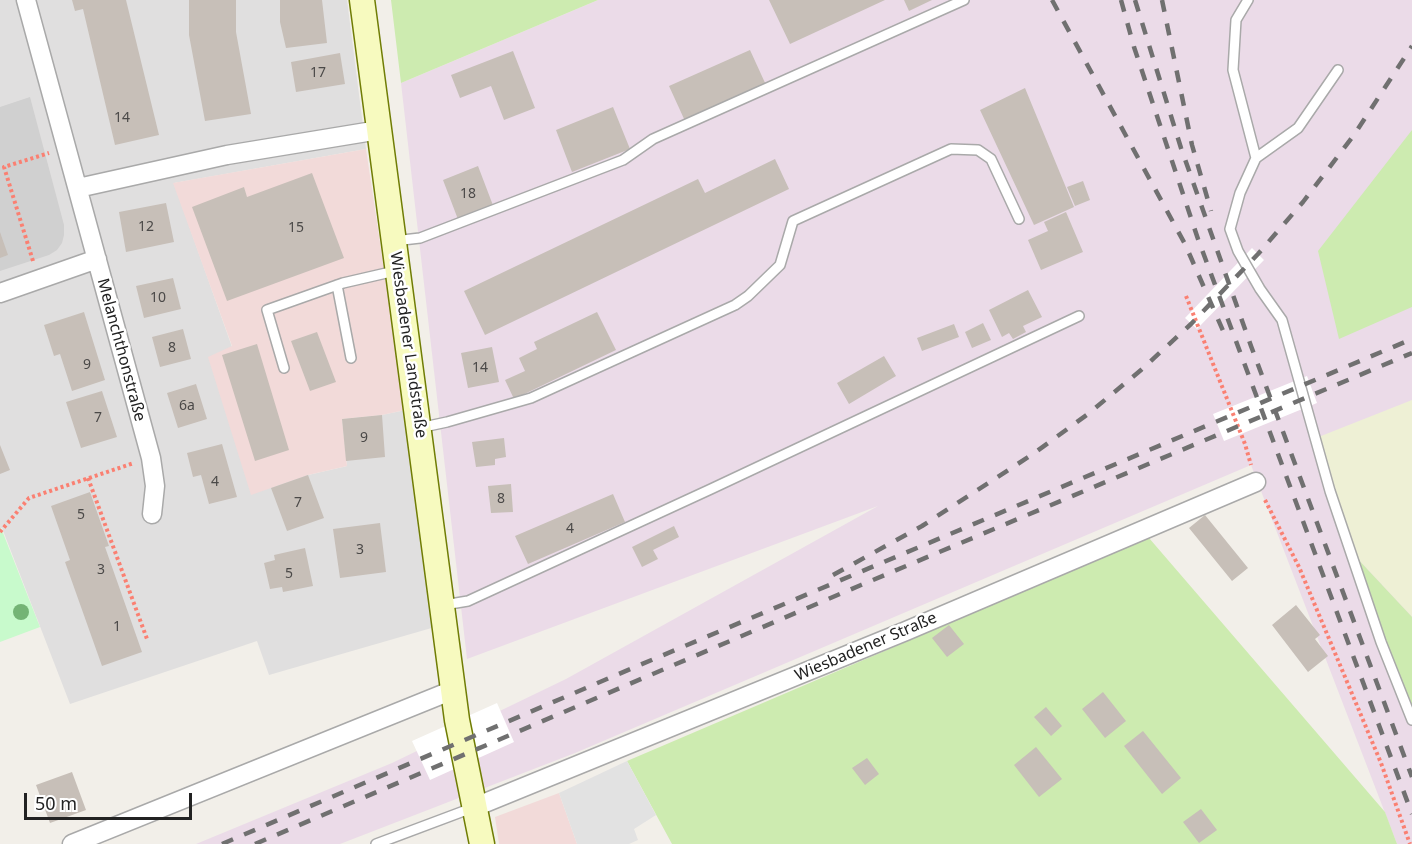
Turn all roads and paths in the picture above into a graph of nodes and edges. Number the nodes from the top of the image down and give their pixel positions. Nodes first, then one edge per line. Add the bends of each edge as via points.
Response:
1 (26, 0) edge
2 (362, 0) edge
3 (964, 0) edge
4 (1248, 0) edge
5 (1338, 70) dead end
6 (379, 130) junction
7 (66, 147) junction
8 (1256, 158) junction
9 (78, 188) junction
10 (1019, 219) dead end
11 (394, 241) junction
12 (97, 259) junction
13 (398, 271) junction
14 (39, 279) junction
15 (337, 285) junction
16 (0, 292) edge
17 (1186, 296) dead end
18 (1078, 316) dead end
19 (351, 358) dead end
20 (284, 368) dead end
21 (419, 428) junction
22 (1245, 444) dead end
23 (151, 458) junction
24 (88, 478) junction
25 (1256, 482) joint
26 (152, 514) dead end
27 (0, 532) edge
28 (442, 606) junction
29 (147, 639) dead end
30 (453, 690) junction
31 (1412, 720) edge
32 (475, 807) junction
33 (72, 844) edge
34 (376, 844) edge
35 (482, 844) edge
36 (1410, 844) edge

1 - 7 street, Melanchthonstraße
2 - 6 main road, Wiesbadener Landstraße
3 - 11 lane via 653,139 623,160 420,238
4 - 8 lane via 1236,20 1233,70
5 - 8 lane via 1298,128
6 - 9 street via 227,155
6 - 11 main road, Wiesbadener Landstraße
7 - 9 street, Melanchthonstraße
7 - 14 path via 4,167
8 - 31 lane via 1240,192 1230,229 1238,251 1282,320 1330,491
9 - 12 street, Melanchthonstraße
10 - 21 lane via 991,159 978,150 951,149 793,220 780,265 735,305 531,398
11 - 13 main road, Wiesbadener Landstraße
12 - 14 street
12 - 23 street, Melanchthonstraße
13 - 15 lane
13 - 21 main road, Wiesbadener Landstraße
14 - 16 street
15 - 19 lane
15 - 20 lane via 267,310
17 - 22 path
18 - 28 lane via 468,601
21 - 28 main road, Wiesbadener Landstraße
23 - 24 path
23 - 26 street, Melanchthonstraße
24 - 27 path via 29,498
24 - 29 path
25 - 32 street, Wiesbadener Straße via 906,631
25 - 36 path via 1322,620
28 - 30 main road, Wiesbadener Landstraße
30 - 32 main road, Wiesbadener Landstraße
30 - 33 street
32 - 34 lane
32 - 35 main road

